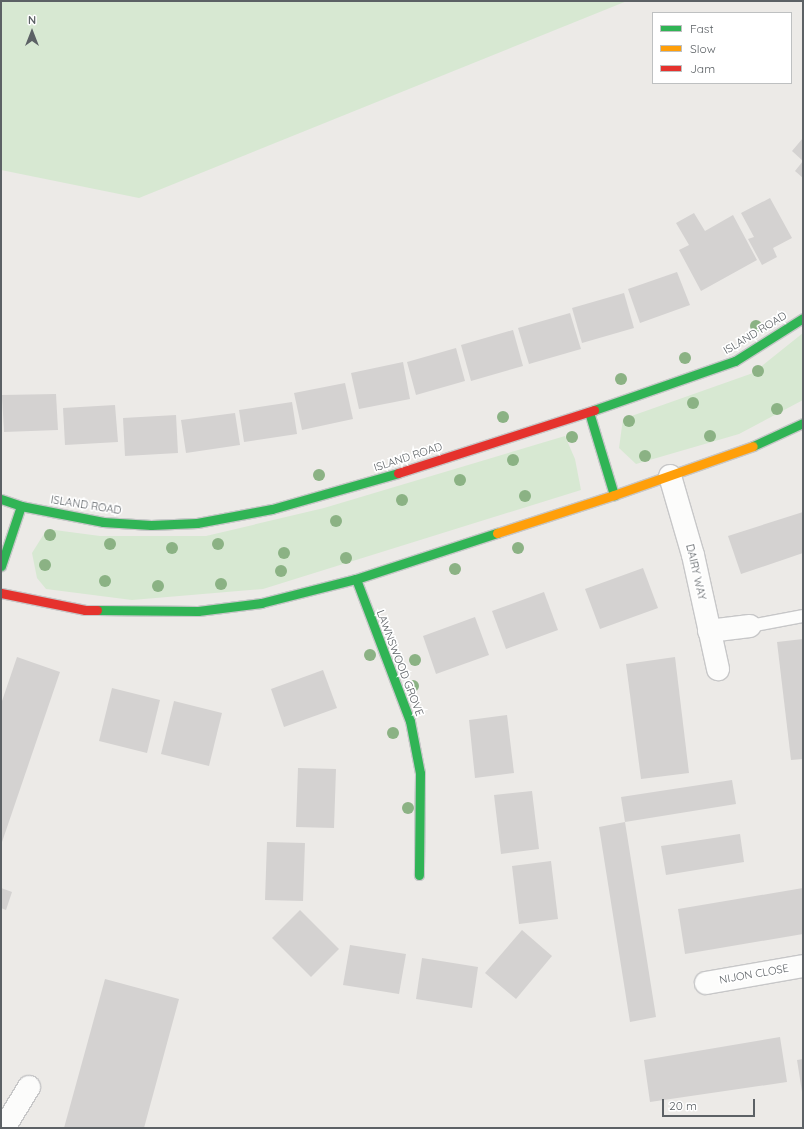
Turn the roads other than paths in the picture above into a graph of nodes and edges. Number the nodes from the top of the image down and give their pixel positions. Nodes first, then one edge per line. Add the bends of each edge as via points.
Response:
1 (803, 318) edge
2 (589, 412) junction
3 (803, 422) edge
4 (670, 476) junction
5 (614, 495) junction
6 (1, 499) edge
7 (21, 506) junction
8 (1, 566) edge
9 (356, 580) junction
10 (1, 593) edge
11 (803, 616) edge
12 (750, 626) joint
13 (709, 632) junction
14 (718, 670) dead end
15 (419, 875) dead end
16 (803, 966) edge
17 (706, 982) dead end
18 (29, 1087) dead end
19 (4, 1128) edge

1 - 2 main road, ISLAND ROAD via 735,361
2 - 5 main road
2 - 7 main road, ISLAND ROAD via 363,484 272,509 197,523 151,525 103,522
3 - 4 main road via 757,445
4 - 5 main road
4 - 13 street, DAIRY WAY via 693,555
5 - 9 main road
6 - 7 main road, ISLAND ROAD
7 - 8 main road
9 - 10 main road via 261,603 198,611 85,610
9 - 15 main road, LAWNSWOOD GROVE via 410,721 420,773
11 - 12 lane
12 - 13 street
13 - 14 street, DAIRY WAY
16 - 17 street, NIJON CLOSE
18 - 19 street

